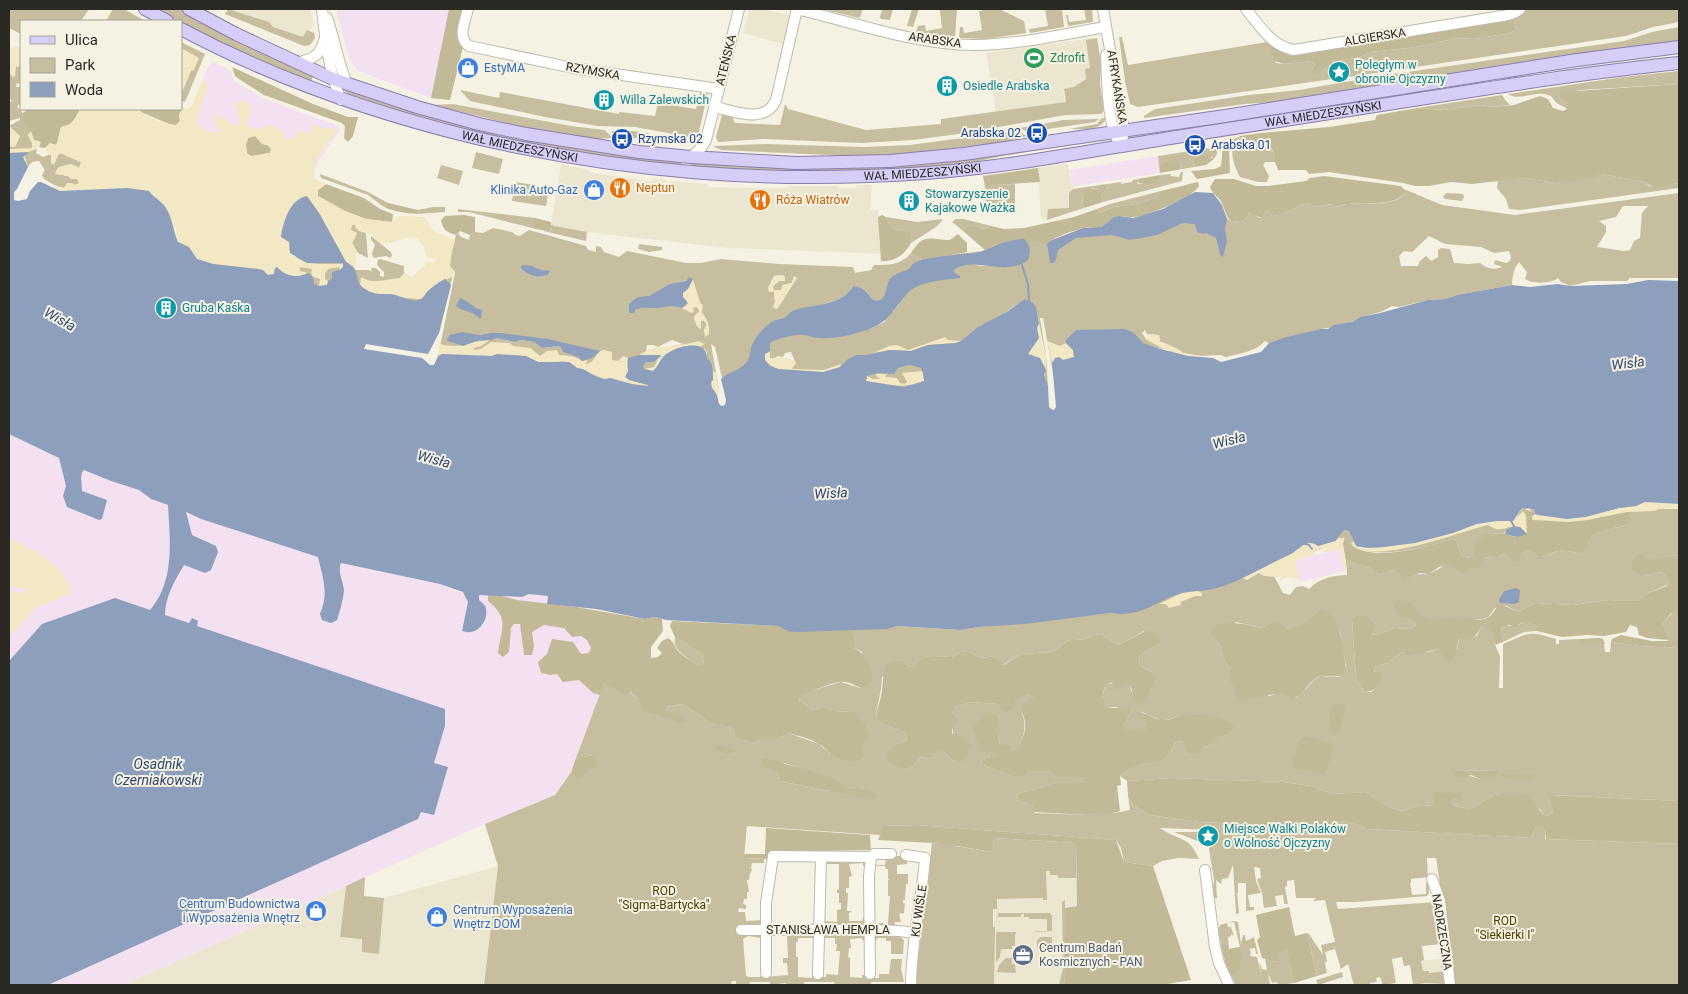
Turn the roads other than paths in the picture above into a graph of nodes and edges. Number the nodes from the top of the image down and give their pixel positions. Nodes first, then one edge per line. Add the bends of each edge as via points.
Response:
1 (144, 9) edge
2 (189, 9) edge
3 (323, 9) edge
4 (468, 9) edge
5 (739, 9) edge
6 (796, 9) edge
7 (1103, 9) edge
8 (1246, 9) edge
9 (1520, 9) edge
10 (165, 20) edge
11 (182, 30) edge
12 (1107, 32) junction
13 (325, 37) junction
14 (1679, 47) edge
15 (1679, 62) edge
16 (296, 63) junction
17 (333, 79) junction
18 (347, 84) junction
19 (719, 89) junction
20 (341, 100) junction
21 (715, 107) junction
22 (1118, 131) junction
23 (706, 140) junction
24 (1121, 146) junction
25 (691, 157) junction
26 (722, 160) junction
27 (891, 854) dead end
28 (906, 854) dead end
29 (821, 857) junction
30 (871, 857) junction
31 (1205, 870) dead end
32 (1432, 879) dead end
33 (741, 930) dead end
34 (766, 930) junction
35 (818, 930) junction
36 (870, 930) junction
37 (915, 933) junction
38 (766, 973) dead end
39 (818, 974) dead end
40 (870, 974) dead end
41 (911, 985) edge
42 (1229, 985) edge
43 (1450, 985) edge

1 - 10 main road
2 - 16 main road, WAŁ MIEDZESZYŃSKI
3 - 13 street
3 - 18 street
4 - 19 street, RZYMSKA via 462,37 469,46 573,68
5 - 19 street, ATEŃSKA
6 - 12 street, ARABSKA via 943,43 997,44
6 - 21 street via 776,100 771,109 763,113 738,114
7 - 12 street, AFRYKAŃSKA
8 - 9 street, ALGIERSKA via 1272,41 1294,50 1508,15
11 - 20 main road, WAŁ MIEDZESZYŃSKI via 257,67
12 - 22 street, AFRYKAŃSKA via 1107,88
13 - 16 street via 317,56
13 - 17 street
14 - 22 main road, WAŁ MIEDZESZYŃSKI
15 - 24 main road, WAŁ MIEDZESZYŃSKI via 1574,75
16 - 17 main road, WAŁ MIEDZESZYŃSKI
17 - 18 main road, WAŁ MIEDZESZYŃSKI
17 - 20 street
18 - 25 main road, WAŁ MIEDZESZYŃSKI via 502,129
19 - 21 street, ATEŃSKA
20 - 24 main road, WAŁ MIEDZESZYŃSKI via 514,146 623,166 712,175 819,178 929,173
21 - 23 street, ATEŃSKA
22 - 24 street, AFRYKAŃSKA
22 - 26 main road, WAŁ MIEDZESZYŃSKI via 972,153 890,161 804,163
23 - 25 street, ATEŃSKA
23 - 26 street
25 - 26 main road, WAŁ MIEDZESZYŃSKI
27 - 30 street via 874,854
28 - 37 street, KU WIŚLE via 926,858
29 - 30 street
29 - 34 street via 773,856 766,903
29 - 35 street
30 - 36 street
31 - 42 street via 1215,947
32 - 43 street, NADRZECZNA via 1440,901
33 - 34 street, STANISŁAWA HEMPLA
34 - 35 street, STANISŁAWA HEMPLA
34 - 38 street
35 - 36 street, STANISŁAWA HEMPLA
35 - 39 street
36 - 37 street, STANISŁAWA HEMPLA
36 - 40 street
37 - 41 street, KU WIŚLE

